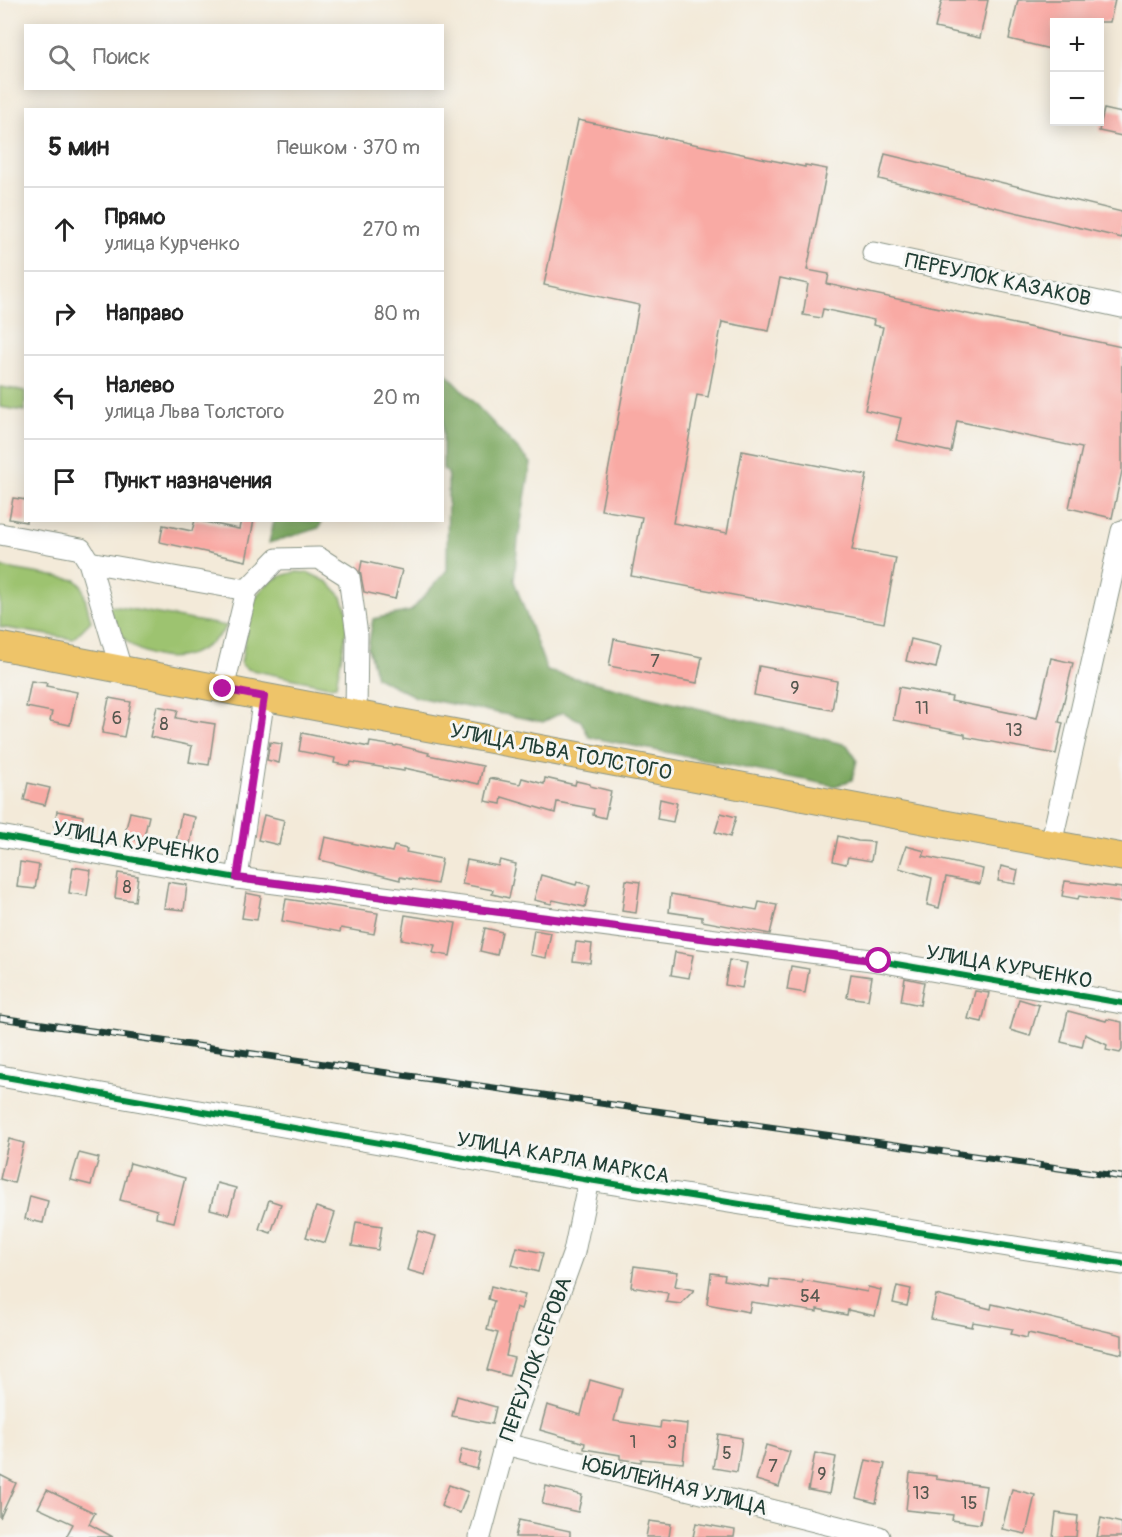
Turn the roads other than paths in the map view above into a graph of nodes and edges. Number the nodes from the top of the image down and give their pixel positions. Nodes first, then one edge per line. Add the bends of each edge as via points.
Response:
1 (873, 253) dead end
2 (1122, 307) edge
3 (1122, 531) edge
4 (0, 534) edge
5 (89, 562) junction
6 (246, 590) junction
7 (0, 646) edge
8 (121, 669) junction
9 (223, 689) junction
10 (264, 697) junction
11 (356, 714) junction
12 (0, 836) edge
13 (1051, 843) junction
14 (1122, 857) edge
15 (237, 878) junction
16 (1122, 1004) edge
17 (0, 1077) edge
18 (589, 1179) junction
19 (1122, 1264) edge
20 (505, 1444) junction
21 (480, 1537) edge
22 (879, 1537) edge

1 - 2 street, ПЕРЕУЛОК КАЗАКОВ
3 - 13 street
4 - 5 street via 81,549
5 - 6 street
5 - 8 street
6 - 9 street
6 - 11 street via 277,559 319,558 349,577 357,635
7 - 8 main road, УЛИЦА ЛЬВА ТОЛСТОГО
8 - 9 main road, УЛИЦА ЛЬВА ТОЛСТОГО
9 - 10 main road, УЛИЦА ЛЬВА ТОЛСТОГО
10 - 11 main road, УЛИЦА ЛЬВА ТОЛСТОГО
10 - 15 street
11 - 13 main road, УЛИЦА ЛЬВА ТОЛСТОГО
12 - 15 street, УЛИЦА КУРЧЕНКО
13 - 14 main road, УЛИЦА ЛЬВА ТОЛСТОГО
15 - 16 street, УЛИЦА КУРЧЕНКО via 879,961
17 - 18 street, УЛИЦА КАРЛА МАРКСА
18 - 19 street, УЛИЦА КАРЛА МАРКСА
18 - 20 street, ПЕРЕУЛОК СЕРОВА via 574,1252
20 - 21 street, ПЕРЕУЛОК СЕРОВА
20 - 22 street, ЮБИЛЕЙНАЯ УЛИЦА

